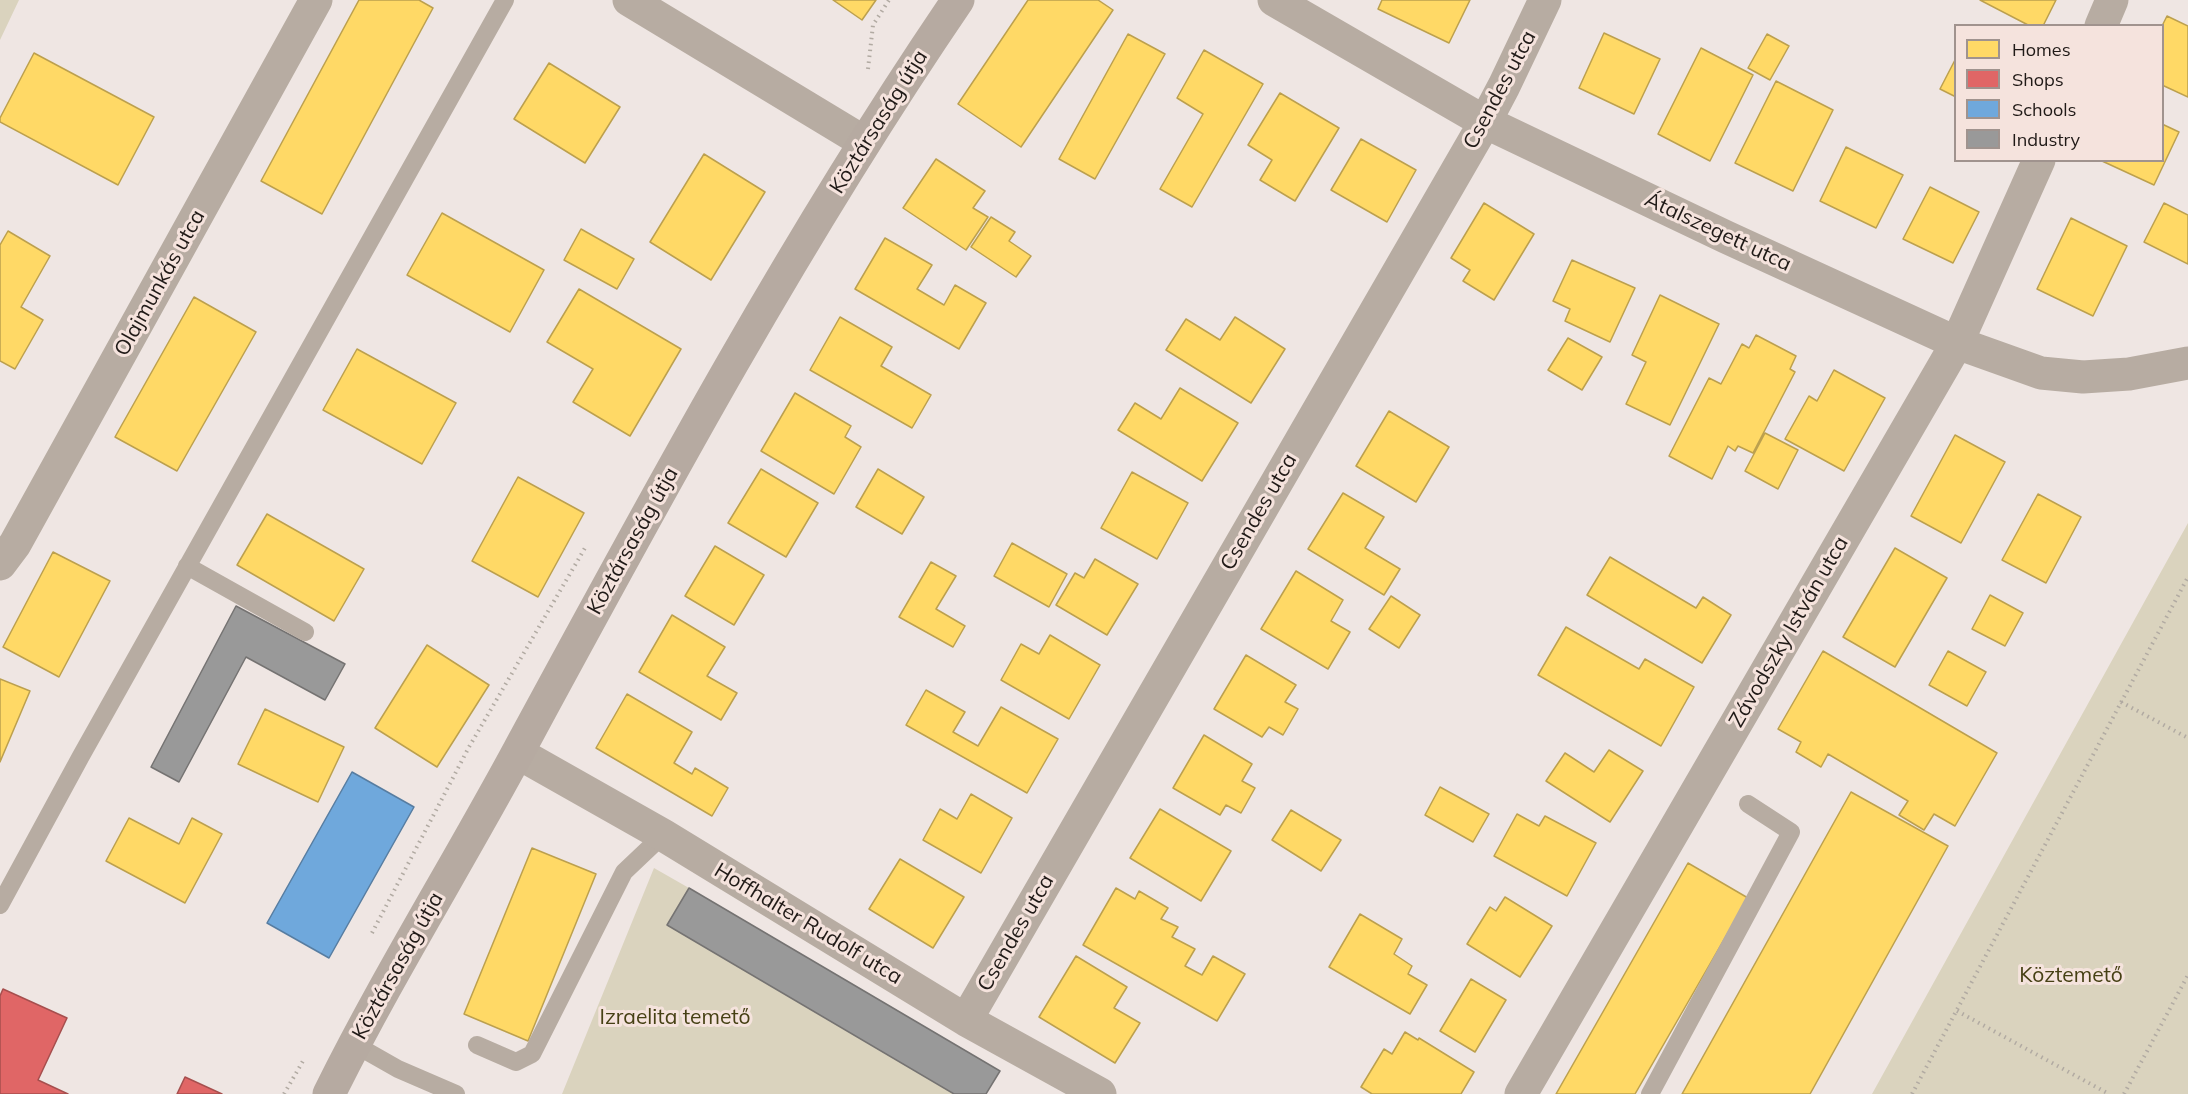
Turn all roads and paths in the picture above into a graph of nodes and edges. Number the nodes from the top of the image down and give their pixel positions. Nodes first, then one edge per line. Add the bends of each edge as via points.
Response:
1 (316, 0) edge
2 (505, 0) edge
3 (629, 0) edge
4 (958, 0) edge
5 (1274, 0) edge
6 (1545, 0) edge
7 (2112, 0) edge
8 (2102, 24) edge
9 (1485, 122) junction
10 (864, 142) junction
11 (2038, 162) edge
12 (1957, 342) junction
13 (2188, 363) edge
14 (0, 564) edge
15 (187, 566) junction
16 (2188, 577) edge
17 (305, 632) dead end
18 (2121, 702) junction
19 (2188, 738) edge
20 (518, 753) junction
21 (1748, 804) dead end
22 (663, 835) junction
23 (0, 905) edge
24 (2188, 975) edge
25 (1957, 1011) junction
26 (966, 1020) junction
27 (354, 1044) junction
28 (477, 1045) dead end
29 (329, 1094) edge
30 (456, 1094) edge
31 (1100, 1094) edge
32 (1521, 1094) edge
33 (1650, 1094) edge
34 (1912, 1094) edge
35 (2109, 1094) edge
36 (2124, 1094) edge

1 - 14 street, Olajmunkás utca via 15,544
2 - 15 lane
3 - 10 street
4 - 10 street, Köztársaság útja
5 - 9 street, Átalszegett utca
6 - 9 street, Csendes utca
7 - 8 street
9 - 12 street, Átalszegett utca
9 - 26 street, Csendes utca
10 - 20 street, Köztársaság útja via 631,541
11 - 12 street, Závodszky István utca
12 - 13 street, Átalszegett utca via 2041,373 2083,377 2129,374
12 - 32 street, Závodszky István utca
15 - 17 lane
15 - 23 lane
16 - 18 path
18 - 19 path
18 - 25 path
20 - 22 street, Hoffhalter Rudolf utca
20 - 27 street, Köztársaság útja
21 - 33 lane via 1791,832
22 - 26 street, Hoffhalter Rudolf utca
22 - 28 lane via 624,872 532,1054 516,1062
24 - 36 path
25 - 34 path
25 - 35 path
26 - 31 street, Hoffhalter Rudolf utca
27 - 29 street, Köztársaság útja
27 - 30 lane

